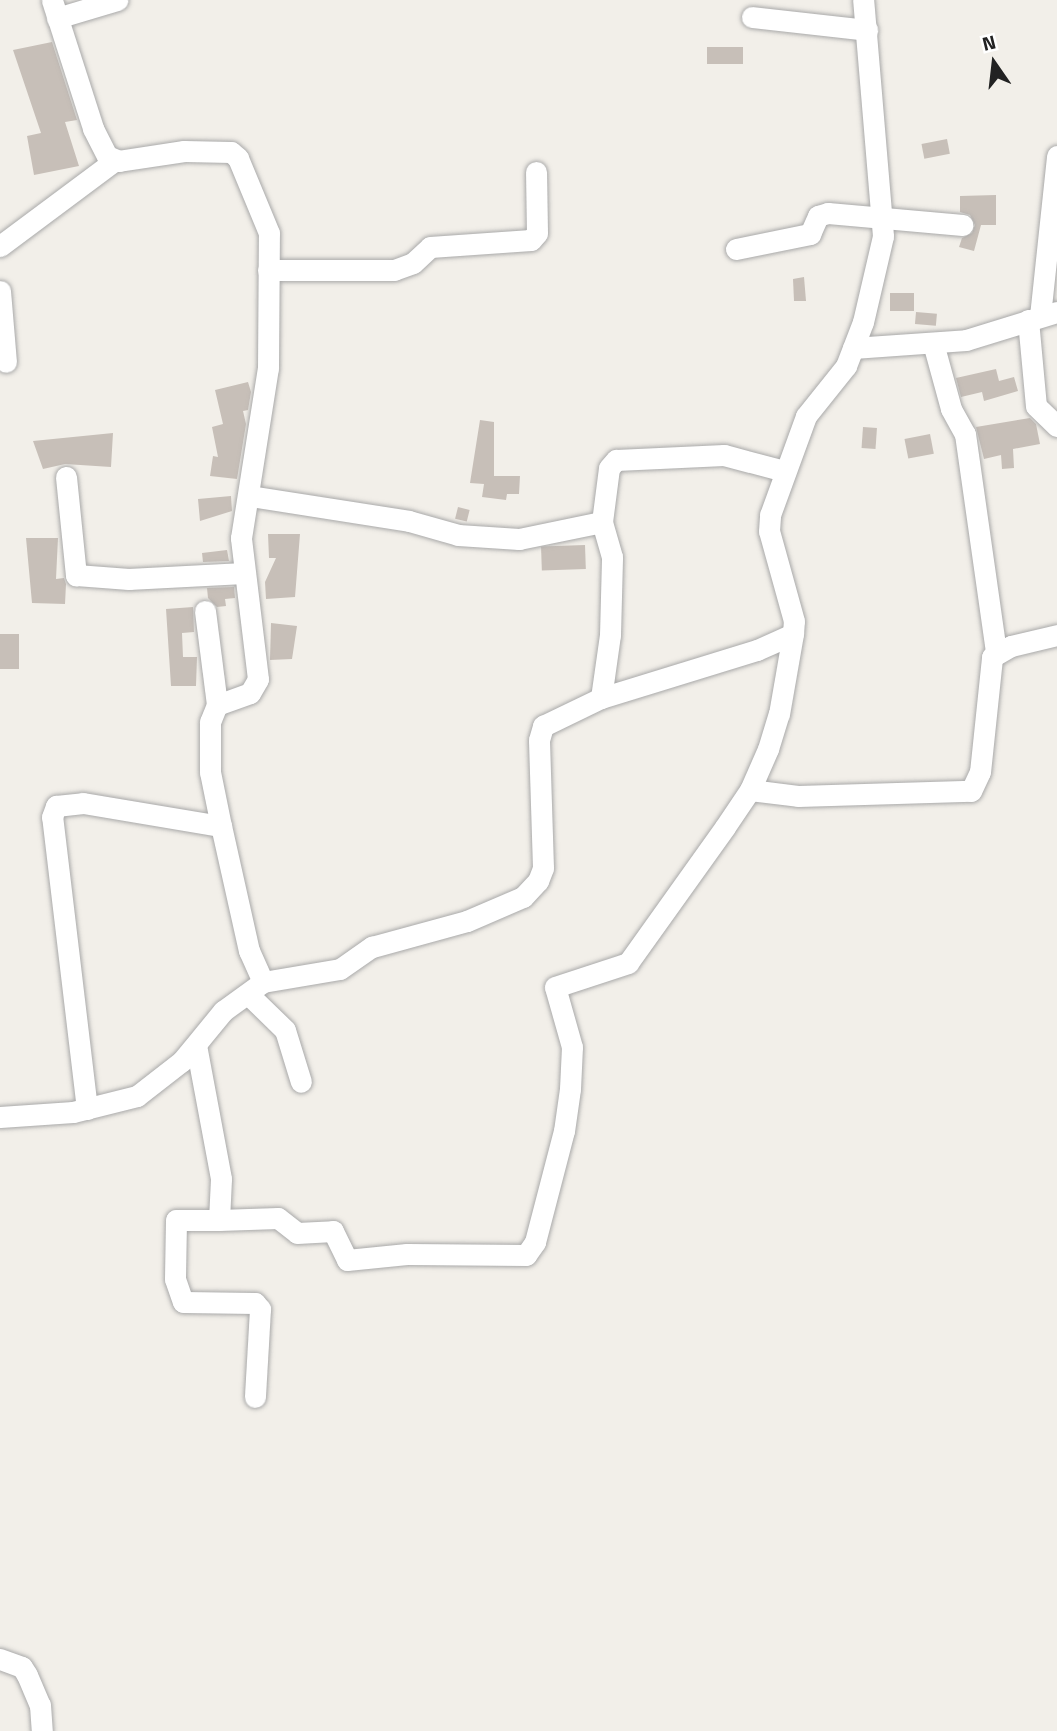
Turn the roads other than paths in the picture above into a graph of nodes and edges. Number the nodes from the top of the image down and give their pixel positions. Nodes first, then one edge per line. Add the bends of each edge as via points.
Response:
1 (117, 0) edge
2 (863, 0) edge
3 (54, 9) edge
4 (752, 17) dead end
5 (867, 30) junction
6 (1057, 156) edge
7 (114, 161) junction
8 (536, 172) dead end
9 (883, 216) junction
10 (962, 225) dead end
11 (0, 246) edge
12 (736, 249) dead end
13 (268, 270) junction
14 (0, 291) edge
15 (1042, 316) edge
16 (933, 343) junction
17 (853, 348) junction
18 (6, 362) dead end
19 (1057, 425) edge
20 (784, 471) junction
21 (66, 477) dead end
22 (250, 496) junction
23 (602, 522) junction
24 (243, 573) junction
25 (205, 611) dead end
26 (793, 634) junction
27 (1057, 635) edge
28 (996, 653) junction
29 (601, 698) junction
30 (217, 705) junction
31 (750, 790) junction
32 (221, 826) junction
33 (256, 988) junction
34 (196, 1045) junction
35 (301, 1082) dead end
36 (87, 1110) junction
37 (0, 1117) edge
38 (219, 1220) junction
39 (255, 1397) dead end
40 (0, 1659) edge
41 (42, 1731) edge

1 - 3 street
2 - 5 street
3 - 7 street via 93,128 104,153
4 - 5 street
5 - 9 street
6 - 15 street
7 - 11 street via 10,234
7 - 13 street via 184,151 223,150 235,155 264,215
8 - 13 street via 537,233 531,240 430,247 414,263 394,270
9 - 10 street
9 - 12 street via 821,214 810,234
9 - 17 street via 880,258
13 - 22 street via 268,368
14 - 18 street
15 - 16 street via 966,340
15 - 19 street via 1036,406
16 - 17 street
16 - 28 street via 951,409 965,435
17 - 20 street via 846,366 806,416
20 - 23 street via 724,455 616,460 609,468
20 - 26 street via 769,531 792,607
21 - 24 street via 76,575 128,579
22 - 23 street via 482,537 519,539
22 - 24 street via 242,538
23 - 29 street via 612,557 610,635
24 - 30 street via 258,679 250,693
25 - 30 street
26 - 29 street via 757,650
26 - 31 street via 779,714
27 - 28 street
28 - 31 street via 990,664 980,772 971,791 798,796
29 - 33 street via 555,716 541,732 543,868 523,897 467,921 372,947 340,969
30 - 32 street via 210,722 210,772
31 - 38 street via 628,963 555,987 572,1047 572,1069 564,1131 530,1252 517,1257 407,1254 348,1260 333,1231 297,1233 278,1218
32 - 33 street
32 - 36 street via 83,803 57,806 52,817
33 - 34 street via 223,1011
33 - 35 street via 285,1030
34 - 36 street via 137,1096
34 - 38 street via 221,1179
36 - 37 street
38 - 39 street via 176,1220 175,1279 183,1302 255,1303 260,1309
40 - 41 street via 22,1667 27,1675 40,1705

